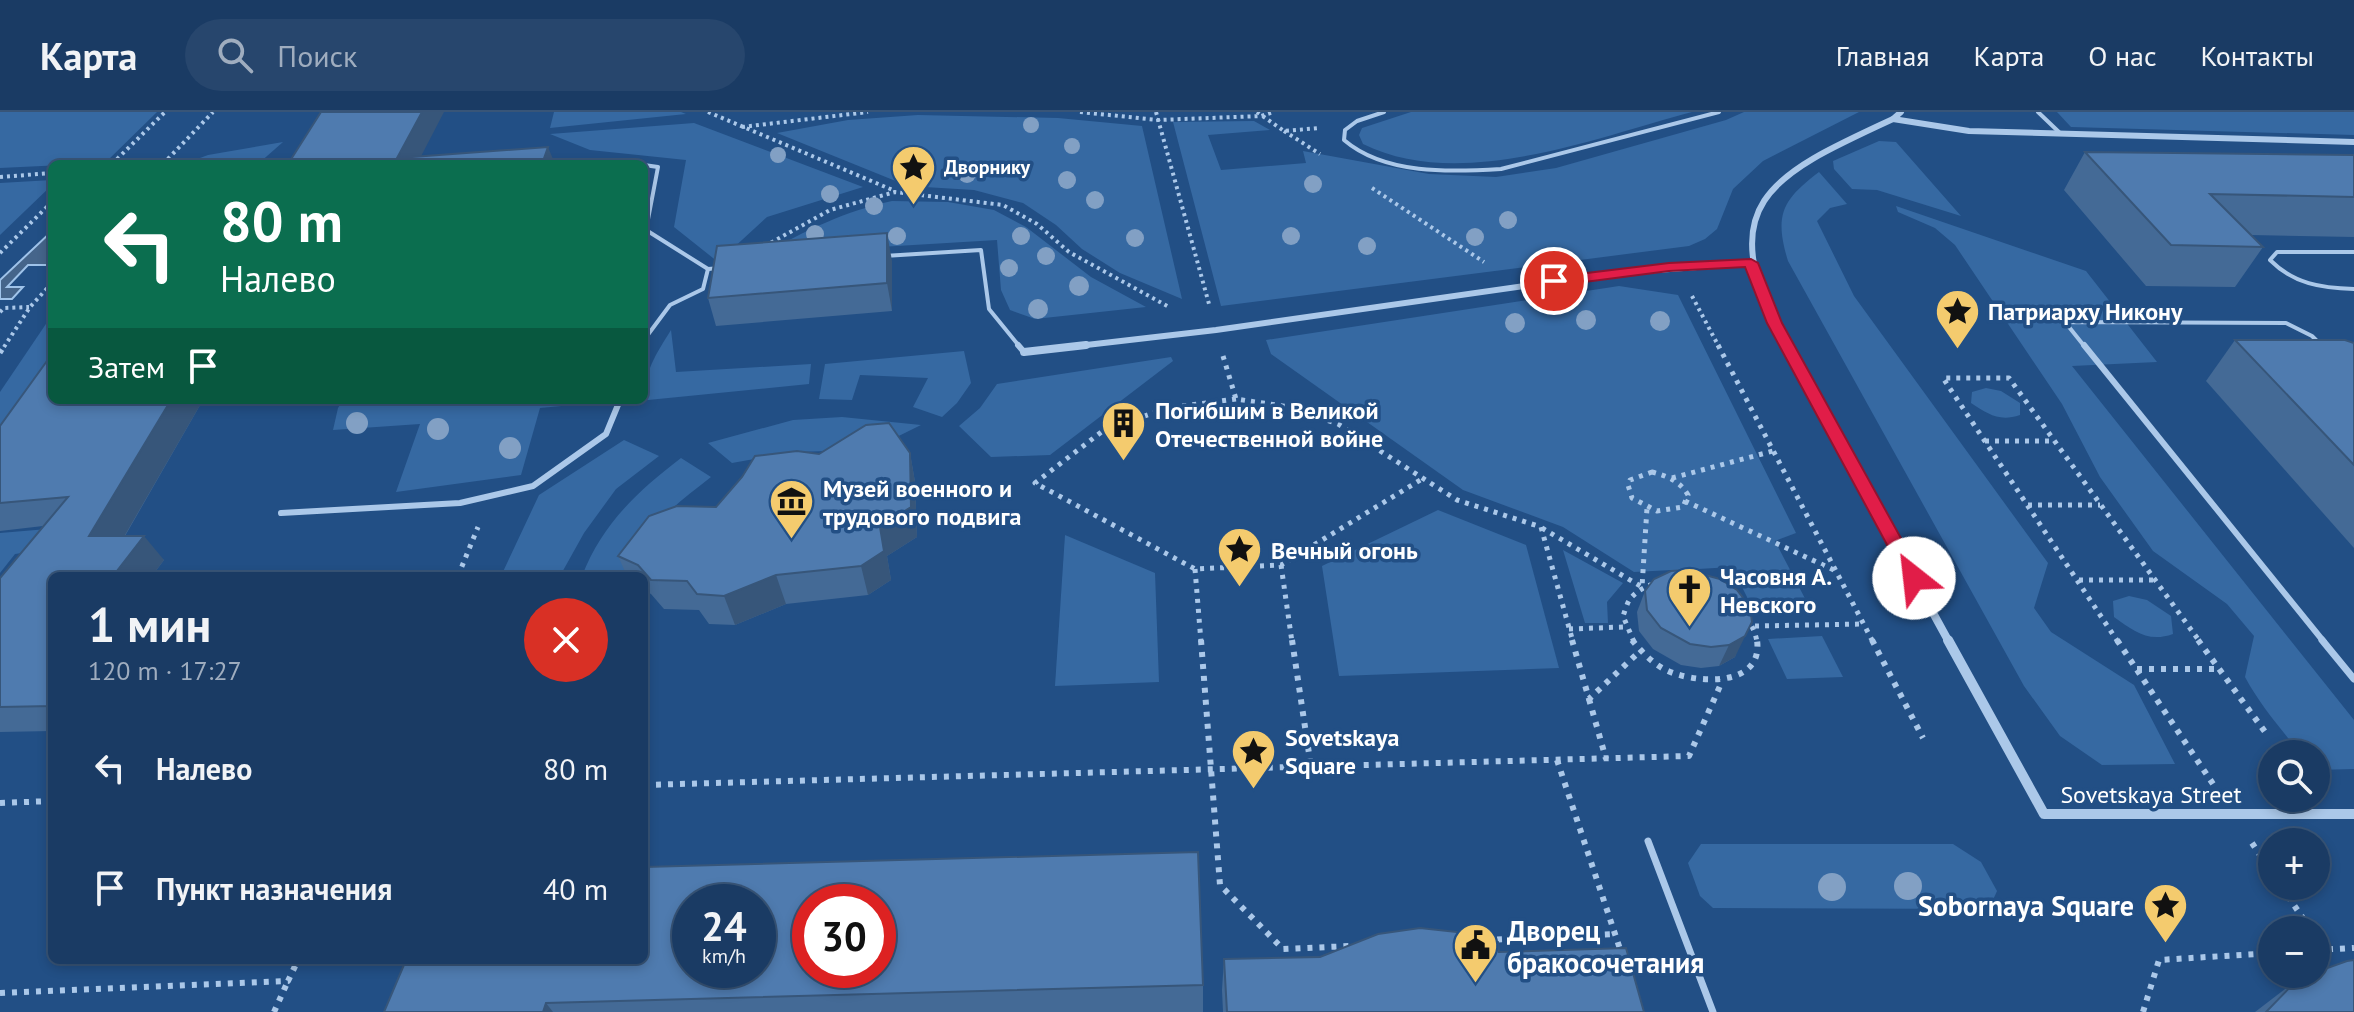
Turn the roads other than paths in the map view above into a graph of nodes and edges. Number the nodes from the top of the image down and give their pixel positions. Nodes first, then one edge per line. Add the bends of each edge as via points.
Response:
1 (1384, 112) edge
2 (1719, 112) edge
3 (1901, 112) edge
4 (2038, 112) edge
5 (1893, 119) junction
6 (2061, 134) junction
7 (2354, 142) edge
8 (648, 166) edge
9 (648, 220) edge
10 (648, 231) edge
11 (2354, 252) edge
12 (872, 257) edge
13 (1751, 263) junction
14 (734, 267) edge
15 (708, 269) junction
16 (2354, 289) edge
17 (648, 335) edge
18 (2322, 346) edge
19 (1024, 352) joint
20 (618, 404) edge
21 (281, 513) dead end
22 (2354, 679) edge
23 (2354, 814) edge
24 (1648, 841) dead end
25 (1713, 1012) edge

1 - 2 lane via 1345,130 1344,140 1352,149 1441,170 1472,171 1501,169
3 - 5 street
4 - 6 lane
5 - 6 street via 1969,131
5 - 13 street via 1819,154 1767,192 1753,223
6 - 7 street
8 - 9 lane via 658,167
10 - 15 lane
11 - 16 lane via 2277,252 2270,260 2299,282
12 - 19 lane via 981,250 989,309
13 - 19 street via 1616,273
13 - 23 street, Sovetskaya Street via 1774,323 2044,814
14 - 15 lane
15 - 17 lane via 703,289 670,305
18 - 22 lane via 2286,323 2065,322
20 - 21 lane via 606,434 533,486 460,503
24 - 25 lane

